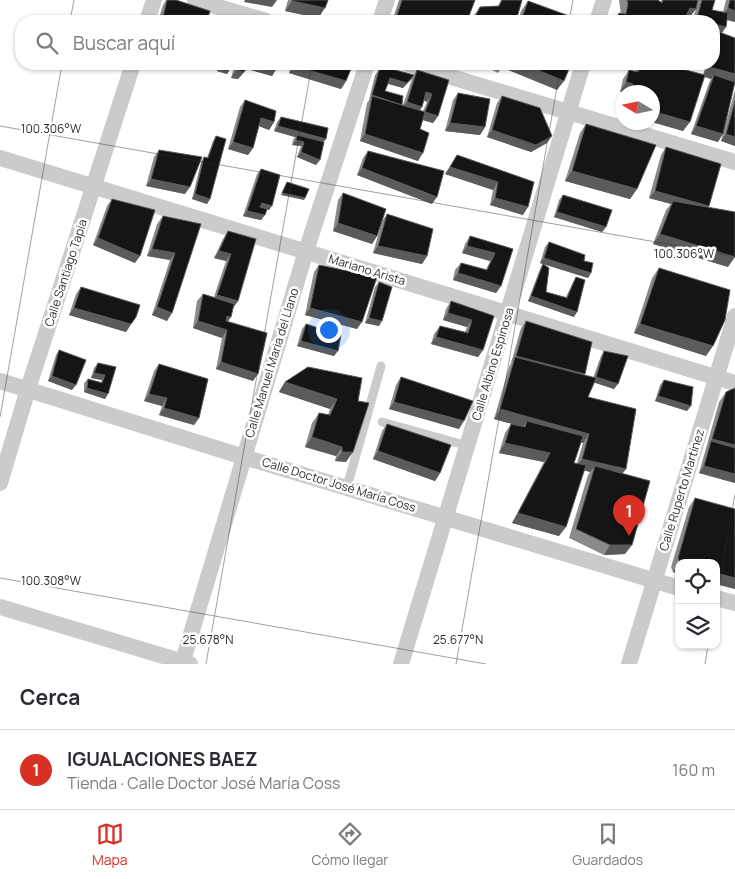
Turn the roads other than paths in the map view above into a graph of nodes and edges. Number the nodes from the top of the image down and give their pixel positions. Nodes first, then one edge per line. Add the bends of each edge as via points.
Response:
1 (154, 0) edge
2 (195, 0) edge
3 (387, 0) edge
4 (604, 0) edge
5 (149, 15) edge
6 (246, 15) edge
7 (382, 15) edge
8 (599, 15) edge
9 (131, 70) edge
10 (365, 70) edge
11 (428, 70) edge
12 (581, 70) edge
13 (568, 111) junction
14 (0, 158) edge
15 (735, 162) edge
16 (94, 186) junction
17 (306, 251) junction
18 (508, 314) junction
19 (735, 316) edge
20 (380, 366) dead end
21 (717, 378) junction
22 (0, 381) edge
23 (735, 383) edge
24 (28, 389) junction
25 (382, 422) dead end
26 (468, 446) junction
27 (244, 457) junction
28 (0, 484) edge
29 (347, 487) junction
30 (446, 517) junction
31 (654, 581) junction
32 (675, 587) edge
33 (720, 599) edge
34 (735, 603) edge
35 (0, 607) edge
36 (155, 659) edge
37 (185, 663) edge
38 (400, 664) edge
39 (629, 664) edge

1 - 5 street
2 - 6 street
3 - 7 street
4 - 8 street
9 - 16 street, Calle Santiago Tapia
10 - 17 street, Calle Manuel Maria del Llano
11 - 13 street
12 - 13 street, Calle Albino Espinosa
13 - 15 street
13 - 18 street, Calle Albino Espinosa
14 - 16 street, Mariano Arista
16 - 17 street, Mariano Arista
16 - 24 street, Calle Santiago Tapia
17 - 18 street, Mariano Arista
17 - 27 street, Calle Manuel Maria del Llano
18 - 21 street, Mariano Arista
18 - 26 street, Calle Albino Espinosa
19 - 21 street, Calle Ruperto Martínez
20 - 29 lane
21 - 23 street, Mariano Arista
21 - 31 street, Calle Ruperto Martínez
22 - 24 street, Calle Doctor José María Coss
24 - 27 street, Calle Doctor José María Coss
24 - 28 street, Calle Santiago Tapia
25 - 26 lane
26 - 30 street, Calle Albino Espinosa
27 - 29 street, Calle Doctor José María Coss
27 - 37 street, Calle Manuel Maria del Llano
29 - 30 street, Calle Doctor José María Coss
30 - 31 street, Calle Doctor José María Coss
30 - 38 street, Calle Albino Espinosa
31 - 32 street, Calle Doctor José María Coss
31 - 39 street, Calle Ruperto Martínez
33 - 34 street
35 - 36 street
36 - 37 street

